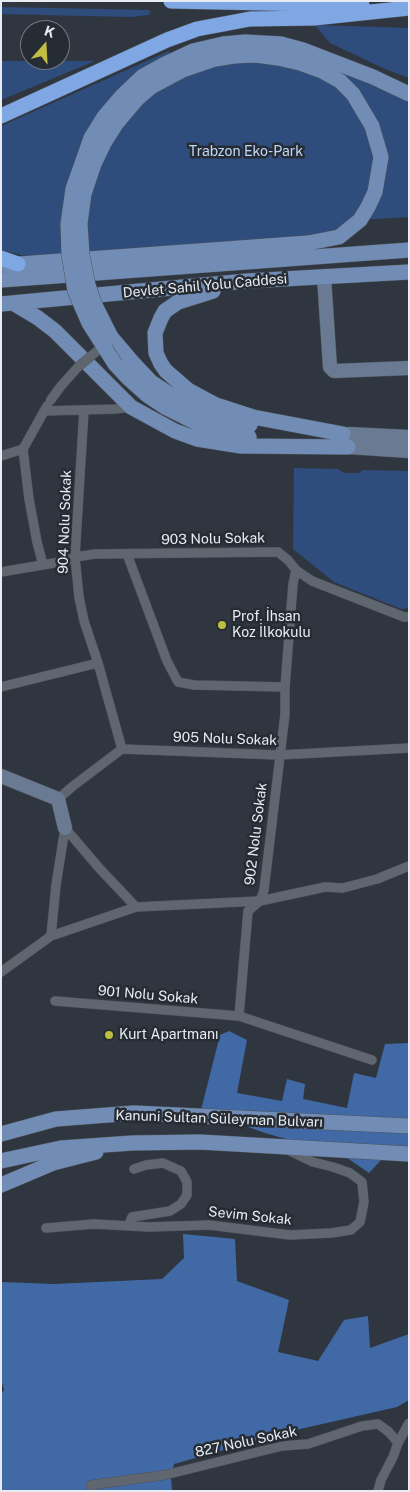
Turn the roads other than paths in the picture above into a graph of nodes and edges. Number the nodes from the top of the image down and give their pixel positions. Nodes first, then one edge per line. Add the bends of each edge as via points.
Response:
1 (171, 1) edge
2 (409, 7) edge
3 (409, 94) edge
4 (1, 116) edge
5 (409, 250) edge
6 (1, 258) edge
7 (18, 264) junction
8 (1, 266) edge
9 (409, 272) edge
10 (324, 278) junction
11 (1, 280) edge
12 (247, 281) junction
13 (7, 304) edge
14 (107, 342) junction
15 (409, 368) edge
16 (131, 407) junction
17 (84, 410) junction
18 (44, 411) junction
19 (409, 437) edge
20 (346, 438) junction
21 (23, 449) junction
22 (409, 451) edge
23 (1, 456) edge
24 (127, 554) junction
25 (75, 557) junction
26 (43, 565) junction
27 (296, 570) junction
28 (1, 572) edge
29 (409, 617) edge
30 (98, 663) junction
31 (1, 687) edge
32 (285, 687) junction
33 (409, 748) edge
34 (122, 749) junction
35 (279, 755) junction
36 (1, 776) edge
37 (58, 799) junction
38 (65, 828) junction
39 (409, 866) edge
40 (260, 901) junction
41 (136, 906) junction
42 (51, 936) junction
43 (1, 972) edge
44 (55, 1001) dead end
45 (239, 1016) junction
46 (372, 1060) dead end
47 (203, 1116) junction
48 (1, 1124) edge
49 (409, 1124) edge
50 (1, 1134) edge
51 (132, 1143) junction
52 (283, 1147) junction
53 (363, 1151) junction
54 (409, 1154) edge
55 (1, 1161) edge
56 (409, 1161) edge
57 (134, 1169) dead end
58 (1, 1185) edge
59 (128, 1226) junction
60 (46, 1228) dead end
61 (409, 1423) edge
62 (398, 1443) junction
63 (92, 1488) edge
64 (378, 1491) edge

1 - 2 highway
2 - 4 highway via 314,18 250,19 197,29
3 - 14 main road, bridge via 373,77 281,44 223,44 194,51 144,76 104,116 91,138 69,208 69,254 75,292 88,323
5 - 11 main road, Devlet Sahil Yolu Caddesi
6 - 7 highway
7 - 8 main road
7 - 14 main road, bridge via 289,245 338,237 360,220 368,207 375,192 381,157 372,126 353,94 322,71 300,63 256,55 234,56 183,70 151,87 137,99 116,124 94,164 84,194 80,223 82,255 88,285
9 - 10 main road, Devlet Sahil Yolu Caddesi
10 - 12 main road, Devlet Sahil Yolu Caddesi
10 - 15 street via 330,367 334,371
12 - 13 main road, Devlet Sahil Yolu Caddesi
12 - 20 main road via 178,302 166,311 155,333 156,353 161,364 180,384 216,405
13 - 16 main road via 38,318 55,331
14 - 18 street, bridge via 78,367
14 - 20 main road via 151,382 195,409 247,425
14 - 20 main road, bridge via 115,364 147,395 205,426 247,437
16 - 17 street
16 - 20 main road via 197,439 241,446
17 - 18 street
17 - 25 street, 904 Nolu Sokak
18 - 21 street
19 - 20 street
20 - 22 street
21 - 23 street
21 - 26 street via 29,499
24 - 25 street, 903 Nolu Sokak
24 - 27 street, 903 Nolu Sokak via 278,552
24 - 32 street via 178,682
25 - 26 street, 903 Nolu Sokak
25 - 30 street, 904 Nolu Sokak via 84,621
26 - 28 street, 903 Nolu Sokak
27 - 29 street, 903 Nolu Sokak via 312,582
27 - 32 street, 902 Nolu Sokak via 292,584
30 - 31 street
30 - 34 street, 904 Nolu Sokak
32 - 35 street, 902 Nolu Sokak
33 - 35 street, 905 Nolu Sokak
34 - 35 street, 905 Nolu Sokak
34 - 37 street
35 - 40 street, 902 Nolu Sokak via 264,890
36 - 37 street
37 - 38 street
38 - 41 street
38 - 42 street
39 - 40 street via 343,888 325,887
40 - 41 street
40 - 45 street, 902 Nolu Sokak via 248,910
41 - 42 street
42 - 43 street
44 - 45 street, 901 Nolu Sokak
45 - 46 street
47 - 48 main road via 93,1107 40,1114
47 - 49 main road, Kanuni Sultan Süleyman Bulvarı
47 - 50 main road, Kanuni Sultan Süleyman Bulvarı via 134,1113 56,1119
51 - 52 main road, Kanuni Sultan Süleyman Bulvarı via 200,1142
51 - 55 main road, Kanuni Sultan Süleyman Bulvarı via 61,1148
51 - 58 main road via 53,1163
52 - 53 main road, Kanuni Sultan Süleyman Bulvarı
52 - 59 street, Sevim Sokak via 313,1162 350,1173 362,1182 364,1202 360,1222 351,1230 290,1235 209,1225
53 - 54 main road, Kanuni Sultan Süleyman Bulvarı
53 - 56 main road
57 - 59 street via 163,1162 181,1171 187,1182 187,1195 170,1211 132,1217
59 - 60 street, Sevim Sokak via 94,1224
61 - 62 street
62 - 63 street, 827 Nolu Sokak via 378,1424 362,1426 308,1444 282,1446 165,1475
62 - 64 street

